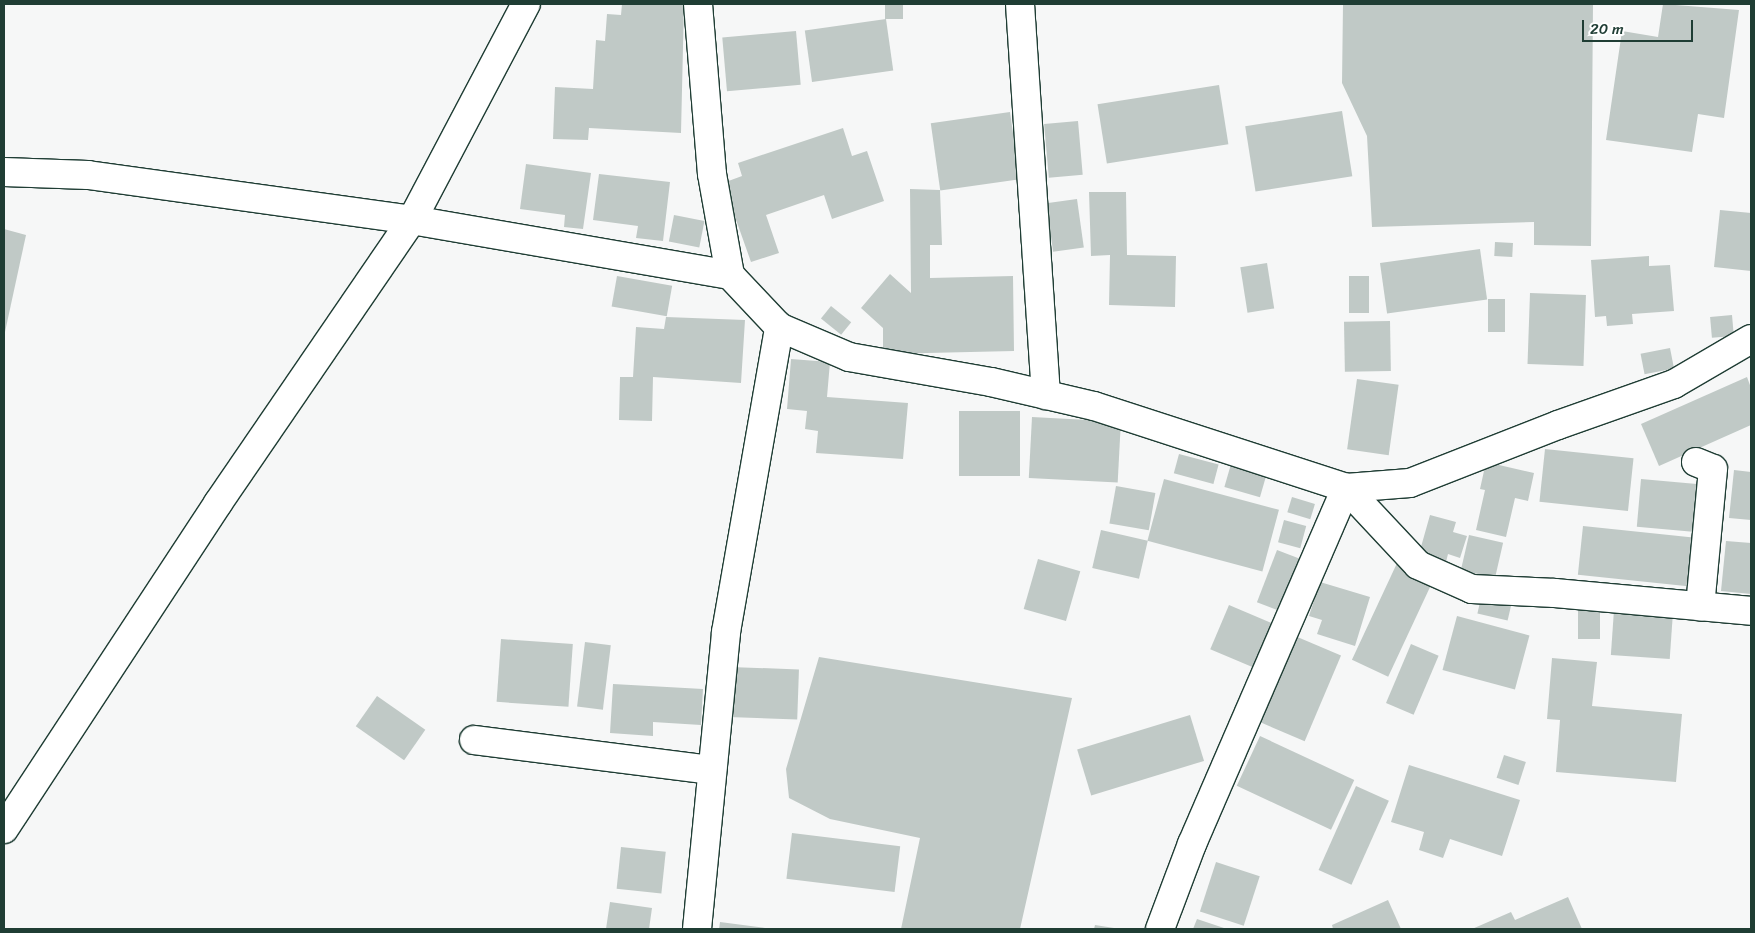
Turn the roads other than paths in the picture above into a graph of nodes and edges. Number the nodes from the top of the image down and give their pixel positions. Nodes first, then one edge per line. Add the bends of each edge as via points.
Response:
1 (526, 4) edge
2 (698, 4) edge
3 (1020, 4) edge
4 (4, 172) edge
5 (412, 220) junction
6 (730, 275) junction
7 (779, 327) junction
8 (1751, 339) edge
9 (1046, 395) junction
10 (1696, 462) dead end
11 (1346, 488) junction
12 (1700, 606) junction
13 (1751, 611) edge
14 (474, 740) dead end
15 (712, 770) junction
16 (4, 829) edge
17 (697, 929) edge
18 (1160, 929) edge

1 - 5 street
2 - 6 street via 712,174
3 - 9 street
4 - 5 street via 88,175
5 - 6 street
5 - 16 street via 218,503
6 - 7 street
7 - 9 street via 849,357
7 - 15 street via 726,632
8 - 11 street via 1674,384 1410,483
9 - 11 street via 1094,406
10 - 12 street via 1712,469
11 - 12 street via 1418,565 1472,589
11 - 18 street via 1192,844
12 - 13 street
14 - 15 street
15 - 17 street

